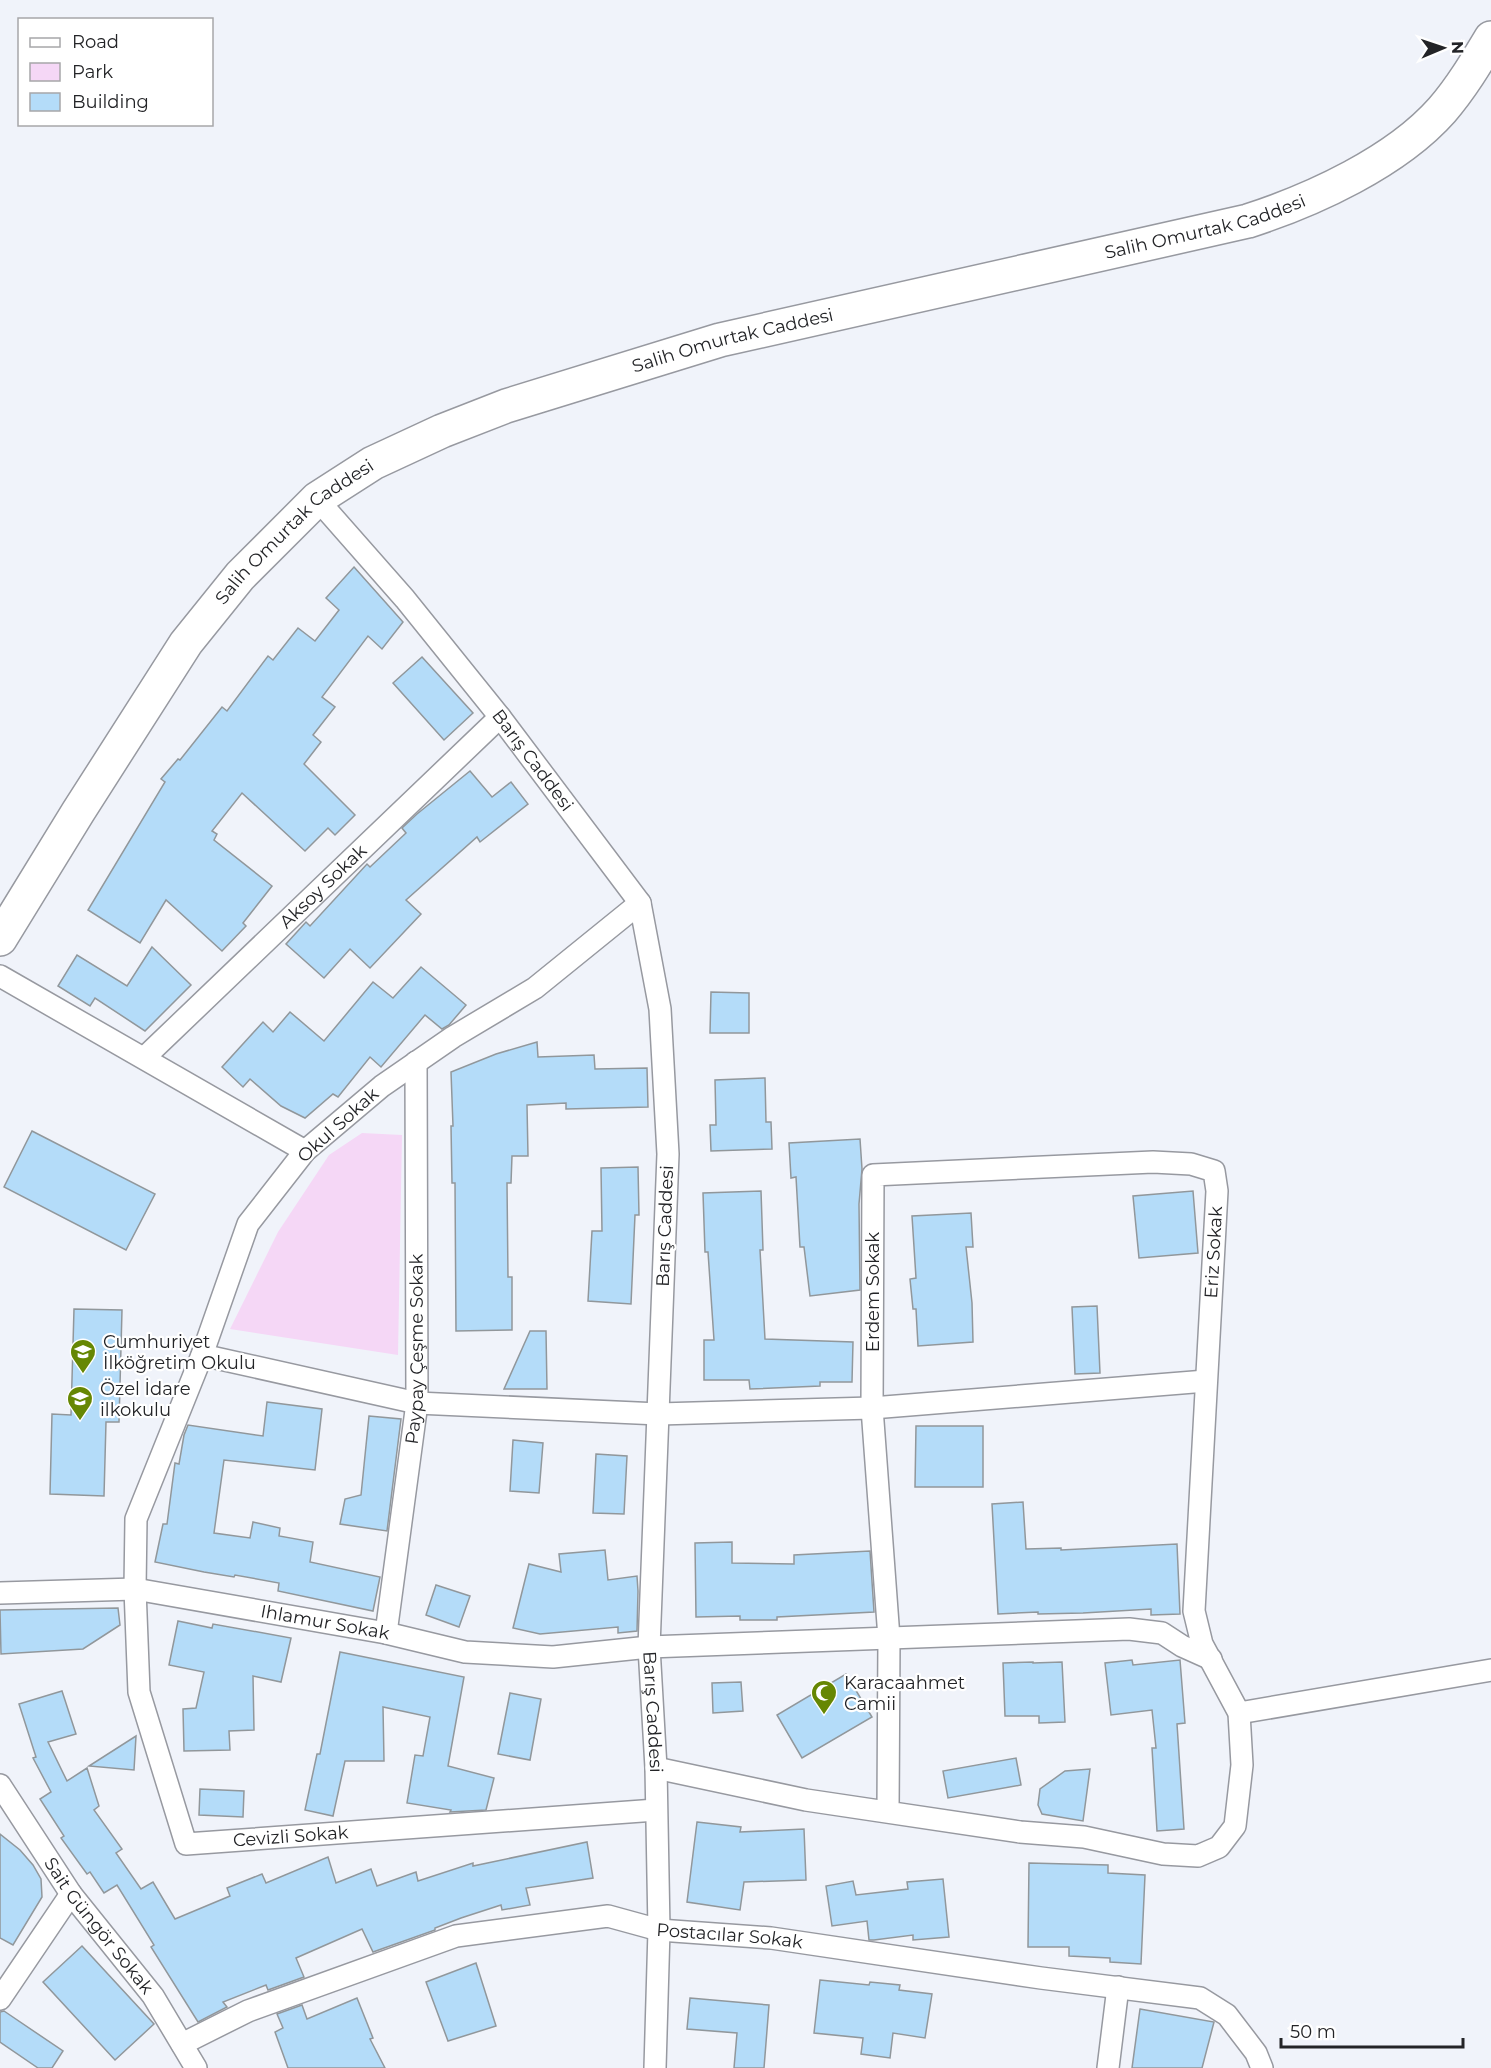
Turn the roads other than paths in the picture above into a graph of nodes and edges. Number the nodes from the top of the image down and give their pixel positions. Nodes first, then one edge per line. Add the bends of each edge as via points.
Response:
1 (1491, 38) edge
2 (317, 499) junction
3 (500, 717) junction
4 (78, 812) junction
5 (640, 903) junction
6 (0, 907) edge
7 (0, 939) edge
8 (0, 976) edge
9 (144, 1058) junction
10 (416, 1062) junction
11 (305, 1151) junction
12 (873, 1175) joint
13 (202, 1355) junction
14 (1206, 1381) junction
15 (417, 1403) junction
16 (872, 1408) junction
17 (659, 1414) junction
18 (135, 1589) junction
19 (0, 1593) edge
20 (386, 1633) junction
21 (889, 1638) junction
22 (649, 1647) junction
23 (1215, 1665) junction
24 (1491, 1670) edge
25 (1239, 1713) junction
26 (656, 1768) junction
27 (0, 1785) edge
28 (656, 1810) junction
29 (888, 1812) junction
30 (71, 1894) junction
31 (659, 1930) junction
32 (1118, 1987) junction
33 (0, 1999) edge
34 (182, 2044) junction
35 (196, 2068) edge
36 (655, 2068) edge
37 (1108, 2068) edge
38 (1262, 2068) edge

1 - 2 main road, Salih Omurtak Caddesi via 1461,86 1418,132 1374,163 1288,208 1248,221 720,340 506,406 442,431 373,463
2 - 3 street, Barış Caddesi via 405,599
2 - 4 main road, Salih Omurtak Caddesi via 240,576 186,643
3 - 5 street, Barış Caddesi
3 - 9 street, Aksoy Sokak
4 - 6 main road
4 - 7 main road
5 - 10 street, Okul Sokak via 535,988
5 - 17 street, Barış Caddesi via 660,1009 668,1154
8 - 9 street
9 - 11 street
10 - 11 street, Okul Sokak
10 - 15 street, Paypay Çeşme Sokak
11 - 13 street, Okul Sokak via 248,1224
12 - 14 street, Eriz Sokak via 1153,1162 1191,1164 1214,1171 1217,1191
12 - 16 street, Erdem Sokak
13 - 15 street
13 - 18 street, Okul Sokak via 136,1519
14 - 16 street
14 - 23 street, Eriz Sokak via 1194,1611 1202,1644
15 - 17 street
15 - 20 street, Paypay Çeşme Sokak
16 - 17 street
16 - 21 street, Erdem Sokak
17 - 22 street, Barış Caddesi
18 - 19 street, Ihlamur Sokak
18 - 20 street, Ihlamur Sokak
18 - 28 street, Cevizli Sokak via 139,1692 186,1844
20 - 22 street, Ihlamur Sokak via 465,1652 553,1657
21 - 22 street, Ihlamur Sokak
21 - 23 street, Ihlamur Sokak via 1129,1629 1162,1633
21 - 29 street, Erdem Sokak
22 - 26 street, Barış Caddesi
23 - 25 street, Eriz Sokak
24 - 25 street
25 - 29 street via 1242,1765 1235,1826 1219,1847 1198,1856
26 - 28 street, Barış Caddesi
26 - 29 street via 806,1800
27 - 30 street, Sait Güngör Sokak
28 - 31 street, Barış Caddesi
30 - 33 street
30 - 34 street, Sait Güngör Sokak via 153,1996
31 - 32 street, Postacılar Sokak via 771,1938
31 - 34 street, Postacılar Sokak via 608,1916 456,1936 248,2011
31 - 36 street, Barış Caddesi
32 - 37 street
32 - 38 street, Postacılar Sokak via 1200,1998 1227,2014 1256,2053
34 - 35 street, Sait Güngör Sokak

